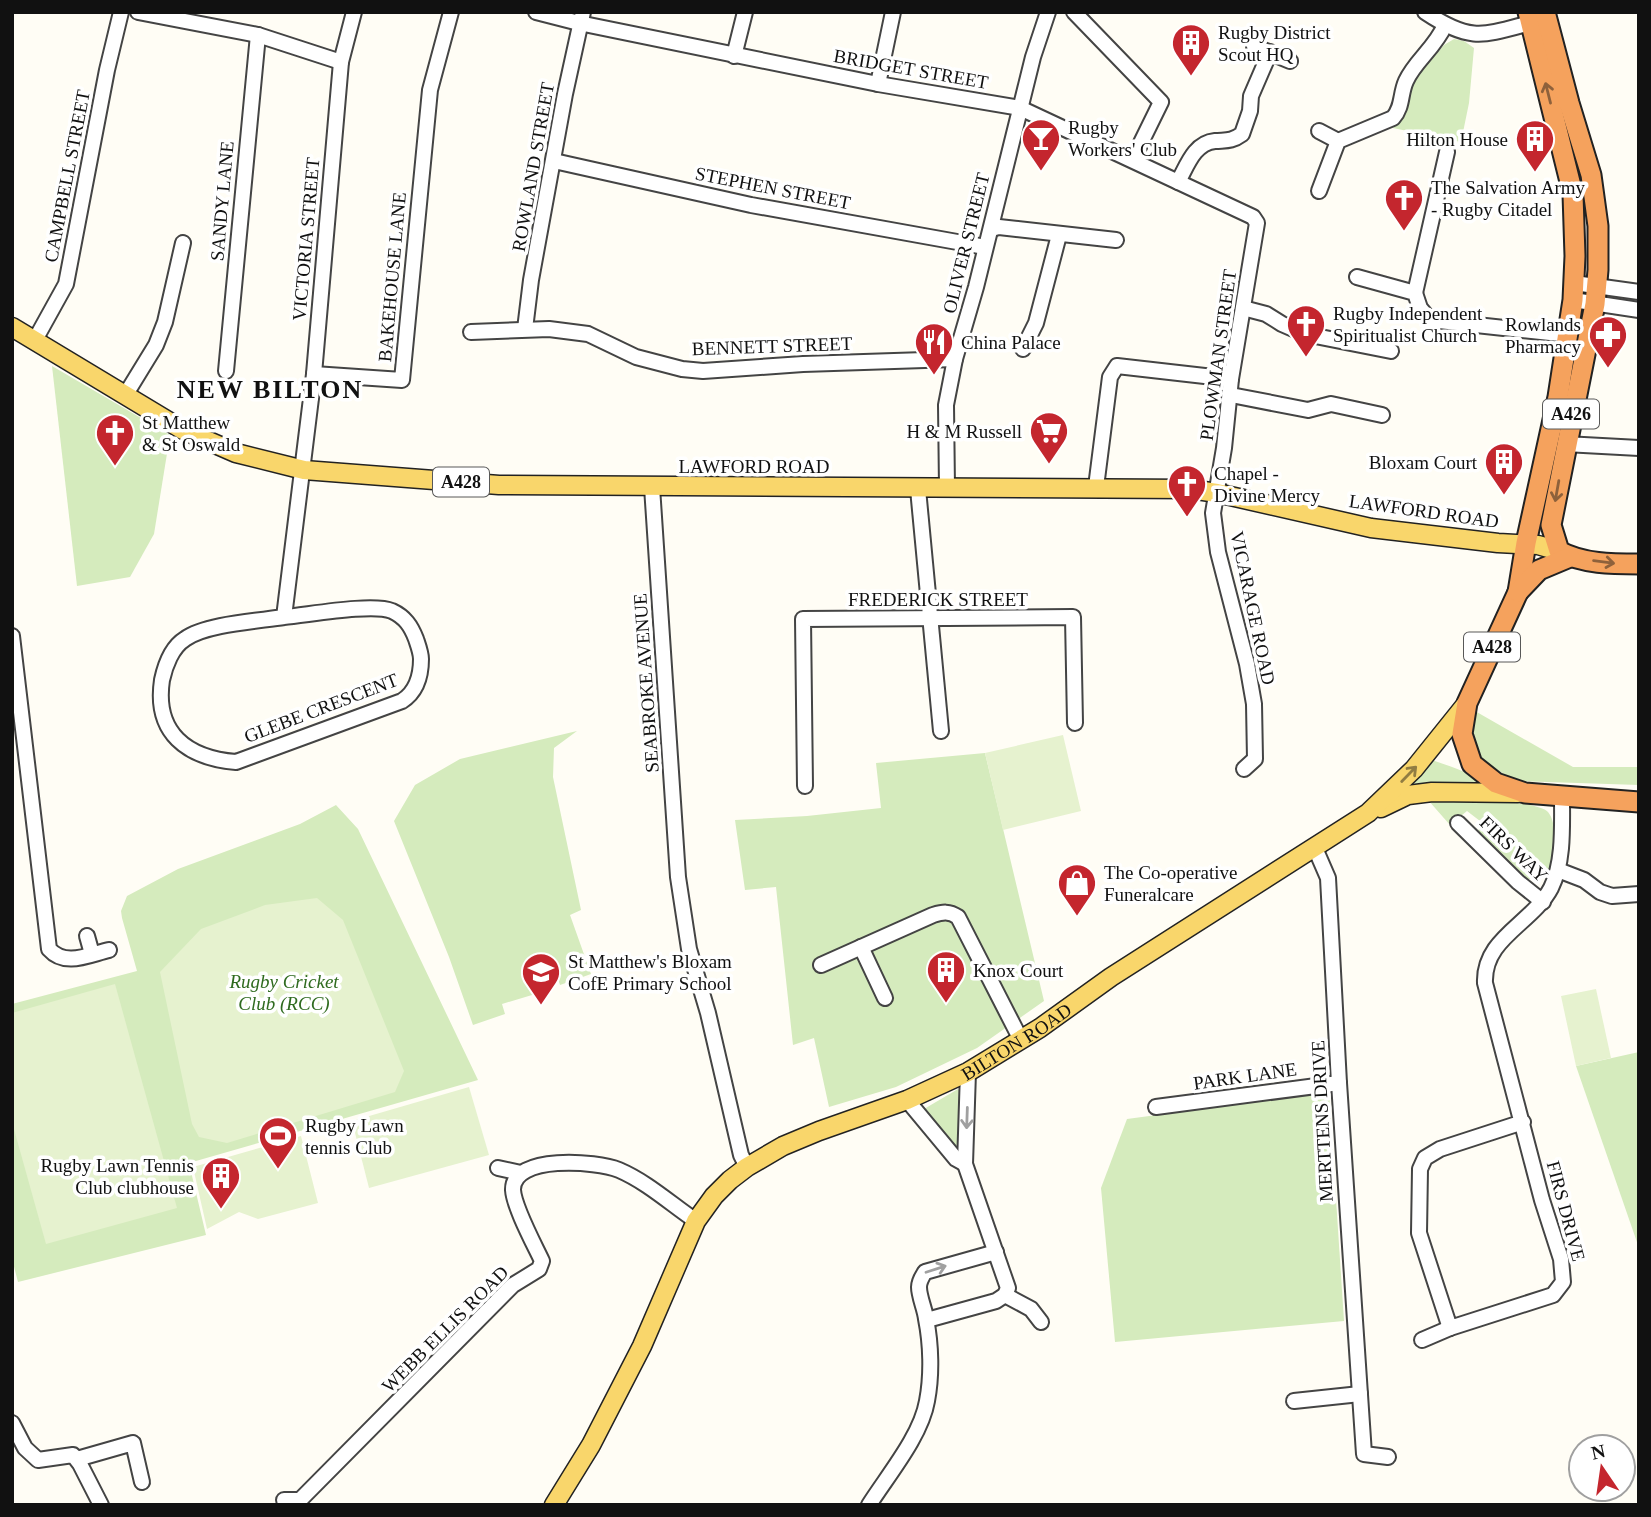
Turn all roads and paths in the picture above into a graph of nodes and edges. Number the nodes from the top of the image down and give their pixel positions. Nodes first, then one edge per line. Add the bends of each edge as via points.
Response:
1 (121, 12) edge
2 (138, 12) edge
3 (354, 12) edge
4 (451, 12) edge
5 (536, 12) edge
6 (745, 12) edge
7 (893, 12) edge
8 (1048, 12) edge
9 (1074, 12) edge
10 (1425, 12) edge
11 (1534, 16) edge
12 (581, 18) edge
13 (1445, 25) junction
14 (258, 35) junction
15 (1254, 46) dead end
16 (1270, 52) junction
17 (734, 56) junction
18 (1290, 61) dead end
19 (341, 62) junction
20 (878, 84) junction
21 (1020, 108) junction
22 (1319, 131) dead end
23 (1338, 141) junction
24 (1447, 152) dead end
25 (1133, 159) junction
26 (554, 161) junction
27 (1178, 182) junction
28 (1319, 191) dead end
29 (1257, 223) joint
30 (991, 229) junction
31 (1059, 235) junction
32 (1116, 240) dead end
33 (183, 243) dead end
34 (985, 247) junction
35 (1357, 277) dead end
36 (1573, 292) junction
37 (1639, 292) edge
38 (1415, 293) junction
39 (1596, 295) junction
40 (1243, 308) junction
41 (1639, 310) edge
42 (12, 327) edge
43 (525, 329) junction
44 (471, 332) dead end
45 (1569, 335) junction
46 (35, 340) junction
47 (1023, 349) dead end
48 (1391, 351) dead end
49 (955, 359) junction
50 (226, 371) dead end
51 (314, 374) junction
52 (1231, 379) junction
53 (126, 394) junction
54 (1231, 394) junction
55 (1382, 415) dead end
56 (1565, 444) junction
57 (1639, 449) edge
58 (303, 470) junction
59 (652, 487) junction
60 (1096, 487) junction
61 (947, 488) junction
62 (918, 489) junction
63 (1217, 493) junction
64 (1526, 543) junction
65 (1565, 554) junction
66 (1639, 564) edge
67 (1518, 592) junction
68 (284, 617) junction
69 (930, 620) junction
70 (12, 636) edge
71 (1467, 703) junction
72 (1075, 723) dead end
73 (941, 731) dead end
74 (1244, 769) dead end
75 (805, 786) dead end
76 (1525, 793) junction
77 (1562, 797) junction
78 (1639, 802) edge
79 (1368, 813) junction
80 (1458, 822) dead end
81 (1315, 848) junction
82 (1558, 870) junction
83 (1639, 894) edge
84 (1543, 902) junction
85 (87, 936) dead end
86 (861, 947) junction
87 (109, 950) dead end
88 (92, 954) junction
89 (821, 965) dead end
90 (885, 998) dead end
91 (1021, 1040) junction
92 (968, 1072) junction
93 (1339, 1083) junction
94 (907, 1100) junction
95 (1157, 1107) dead end
96 (1523, 1122) junction
97 (965, 1164) junction
98 (747, 1167) junction
99 (498, 1168) dead end
100 (521, 1173) junction
101 (695, 1221) junction
102 (996, 1252) junction
103 (1005, 1295) junction
104 (927, 1320) junction
105 (1041, 1322) dead end
106 (1450, 1328) junction
107 (1422, 1340) dead end
108 (1360, 1394) junction
109 (1294, 1401) dead end
110 (12, 1423) edge
111 (1388, 1457) dead end
112 (77, 1459) junction
113 (142, 1482) dead end
114 (284, 1500) dead end
115 (101, 1505) edge
116 (554, 1505) edge
117 (869, 1505) edge

1 - 46 street, CAMPBELL STREET via 66,284
2 - 14 street
3 - 19 street, VICTORIA STREET
4 - 51 street, BAKEHOUSE LANE via 430,90 402,380
5 - 12 street, BRIDGET STREET
6 - 17 street
7 - 20 street
8 - 21 street, OLIVER STREET
9 - 25 street via 1161,102
10 - 13 street
11 - 13 street via 1478,36
36 -> 11 highway, A426 via 1573,194
11 - 39 highway, A426 via 1591,175 1598,226
12 - 17 street, BRIDGET STREET
12 - 26 street, ROWLAND STREET
13 - 23 street via 1404,83 1399,111 1393,118
14 - 19 street
14 - 50 street, SANDY LANE
15 - 16 street
16 - 18 street
16 - 27 street via 1251,96 1242,134 1228,142 1200,146
17 - 20 street, BRIDGET STREET
19 - 51 street, VICTORIA STREET
20 - 21 street, BRIDGET STREET
21 - 25 street, BRIDGET STREET
21 - 30 street, OLIVER STREET
22 - 23 street
23 - 28 street
24 - 38 street
25 - 27 street, BRIDGET STREET
26 - 34 street, STEPHEN STREET via 763,207
26 - 43 street, ROWLAND STREET
27 - 29 street, BRIDGET STREET
29 - 40 street, PLOWMAN STREET
30 - 31 street
30 - 34 street, OLIVER STREET
31 - 32 street
31 - 47 street via 1036,323
33 - 53 street via 165,322
34 - 49 street, OLIVER STREET
35 - 38 street
36 - 39 street
36 - 45 highway, A426
37 - 39 street
38 - 45 street via 1430,320
39 - 41 street
39 - 56 highway, A426
40 - 48 street via 1306,334
40 - 52 street, PLOWMAN STREET
42 - 46 main road, LAWFORD ROAD / A428
43 - 44 street, BENNETT STREET
43 - 49 street, BENNETT STREET via 588,334 636,357 703,371
45 - 64 highway, A426
46 - 53 main road, LAWFORD ROAD / A428
49 - 61 street, OLIVER STREET via 946,405
51 - 58 street, VICTORIA STREET
52 - 54 street, PLOWMAN STREET
52 - 60 street via 1118,366 1110,377
53 - 58 main road, LAWFORD ROAD / A428 via 183,430 236,453
54 - 55 street via 1308,411 1331,404
54 - 63 street, PLOWMAN STREET
56 - 57 street
56 -> 65 highway, A426 via 1550,525
58 - 59 main road, LAWFORD ROAD / A428 via 499,485
58 - 68 street
59 - 62 main road, LAWFORD ROAD / A428
59 - 98 street, SEABROKE AVENUE via 678,877 689,949
60 - 61 main road, LAWFORD ROAD / A428
60 - 63 main road, LAWFORD ROAD / A428
61 - 62 main road, LAWFORD ROAD / A428
62 - 69 street
63 - 64 main road, LAWFORD ROAD / A428 via 1371,528
63 - 74 street, VICARAGE ROAD via 1213,513 1218,552 1254,704 1255,759
64 - 65 main road, A428
64 - 67 highway, BILTON ROAD / A426
65 -> 66 highway, A428 via 1607,564
65 - 67 highway, BILTON ROAD / A428 via 1539,570
67 - 71 highway, BILTON ROAD / A428
68 - 68 street, GLEBE CRESCENT via 374,608 405,619 422,657 412,694 236,762 196,754 172,734 164,720 160,697 165,665 184,639 203,630
69 - 72 street, FREDERICK STREET via 1073,617
69 - 73 street
69 - 75 street, FREDERICK STREET via 803,618
70 - 88 street via 49,949 67,960
71 - 76 highway, A428 via 1462,734 1472,764 1496,783
79 -> 71 main road, BILTON ROAD via 1413,769
76 - 77 highway, A428
76 - 79 main road via 1408,795
77 - 78 highway, A428
77 - 82 street, FIRS DRIVE
79 - 81 main road, BILTON ROAD
80 - 84 street, FIRS WAY
81 - 91 main road, BILTON ROAD via 1111,977
81 - 93 street, MERTTENS DRIVE via 1328,878
82 - 83 street via 1612,896
82 - 84 street, FIRS DRIVE
84 - 96 street, FIRS DRIVE via 1493,949 1485,970
85 - 88 street
86 - 89 street
86 - 90 street
86 - 91 street via 933,915 952,913
87 - 88 street
91 - 92 main road, BILTON ROAD
92 - 94 main road, BILTON ROAD
92 -> 97 street
93 - 95 street, PARK LANE
93 - 108 street, MERTTENS DRIVE
94 - 97 street
94 - 98 main road, BILTON ROAD via 783,1146
96 - 106 street via 1440,1149 1425,1158 1420,1169 1419,1233
96 - 106 street, FIRS DRIVE via 1561,1259 1563,1282 1553,1295
97 - 102 street
98 - 101 main road, BILTON ROAD via 714,1196
99 - 100 street
100 - 101 street via 541,1164 616,1169
100 - 114 street, WEBB ELLIS ROAD via 513,1189 542,1261 538,1269 513,1284 300,1500
101 - 116 main road, BILTON ROAD via 642,1346
102 - 103 street via 1008,1288
104 -> 102 street via 919,1288 925,1272
103 - 104 street
103 - 105 street via 1031,1309
104 - 117 street via 930,1366 924,1417
106 - 107 street
108 - 109 street
108 - 111 street, MERTTENS DRIVE via 1364,1454
110 - 112 street via 37,1460 65,1455
112 - 113 street via 133,1443
112 - 115 street

